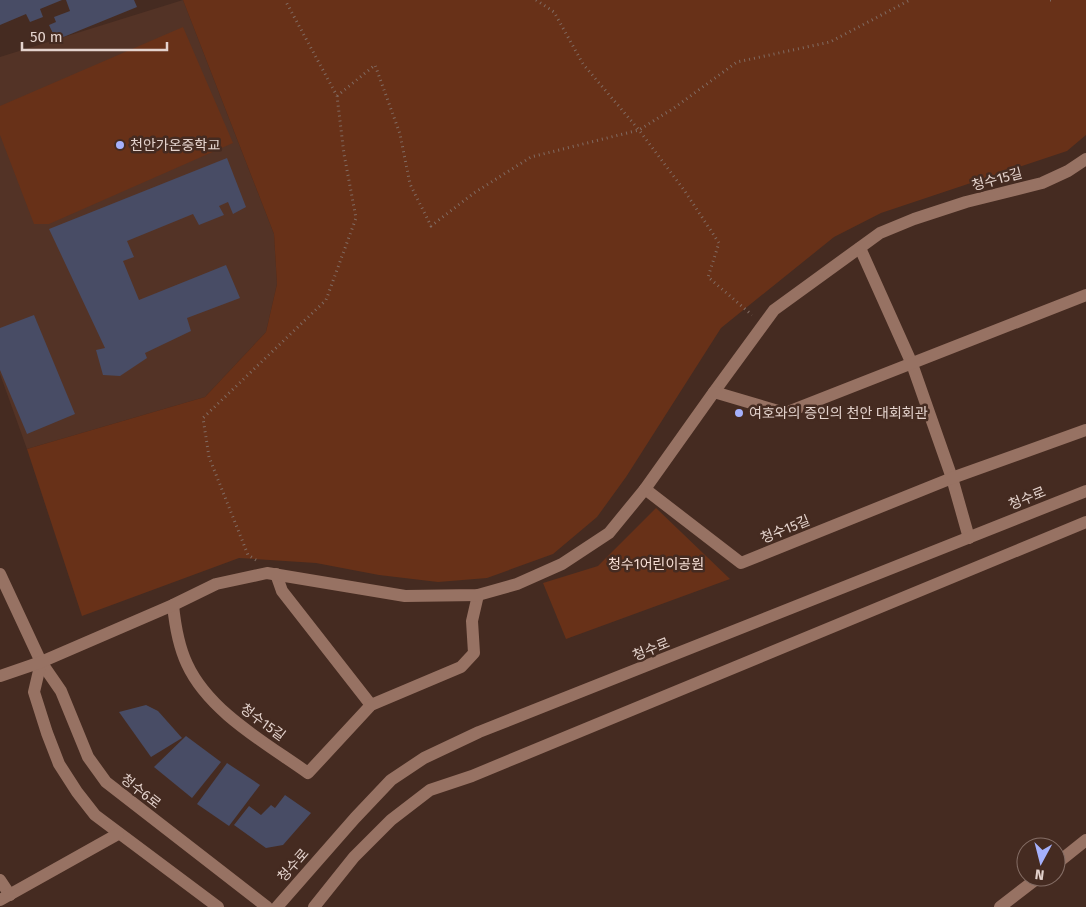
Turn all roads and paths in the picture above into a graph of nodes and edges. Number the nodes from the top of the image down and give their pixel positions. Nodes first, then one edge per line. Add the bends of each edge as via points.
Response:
1 (285, 0) edge
2 (536, 0) edge
3 (910, 0) edge
4 (337, 96) junction
5 (638, 130) junction
6 (1086, 159) edge
7 (860, 248) junction
8 (1086, 295) edge
9 (758, 320) dead end
10 (912, 364) junction
11 (714, 392) junction
12 (1086, 430) edge
13 (952, 478) junction
14 (644, 489) junction
15 (1086, 491) edge
16 (1086, 522) edge
17 (969, 538) junction
18 (0, 574) edge
19 (276, 574) junction
20 (478, 594) junction
21 (173, 605) junction
22 (41, 662) junction
23 (0, 676) edge
24 (371, 705) junction
25 (118, 834) junction
26 (1086, 840) edge
27 (1066, 856) edge
28 (0, 880) edge
29 (1026, 887) edge
30 (5, 897) edge
31 (218, 907) edge
32 (267, 907) edge
33 (277, 907) edge
34 (314, 907) edge
35 (1000, 907) edge

1 - 4 path
2 - 5 path via 554,12 583,64
3 - 5 path via 830,42 737,62
4 - 5 path via 375,65 400,134 410,184 431,226 531,156
4 - 19 path via 356,218 326,300 203,418 209,456 248,555
5 - 9 path via 684,190 719,244 708,277
6 - 7 street, 청수15길 via 1042,183 914,219 880,233
7 - 10 street
7 - 11 street, 청수15길 via 774,310
8 - 10 street
10 - 11 street via 784,413
10 - 13 street
11 - 14 street, 청수15길
12 - 13 street, 청수15길
13 - 14 street, 청수15길 via 741,563
13 - 17 street
14 - 20 street, 청수15길 via 609,533 562,564 517,584
15 - 17 street, 청수로
16 - 34 street via 481,772 430,790 391,820 354,857
17 - 33 street, 청수로 via 479,732 424,758 391,780
18 - 22 street, 청수6로
19 - 20 street, 청수15길 via 405,596
19 - 21 street, 청수15길 via 267,572 216,584
19 - 24 street via 282,591
20 - 24 street, 청수15길 via 472,621 474,653 469,660 461,667
21 - 22 street, 청수15길
21 - 24 street, 청수15길 via 175,626 187,664 202,688 228,716 308,773
22 - 23 street, 청수15길
22 - 25 street via 34,692 59,764 95,815
22 - 32 street, 청수6로 via 61,692 88,758 106,782
25 - 30 street
25 - 31 street
26 - 27 street
28 - 30 street
29 - 35 street

